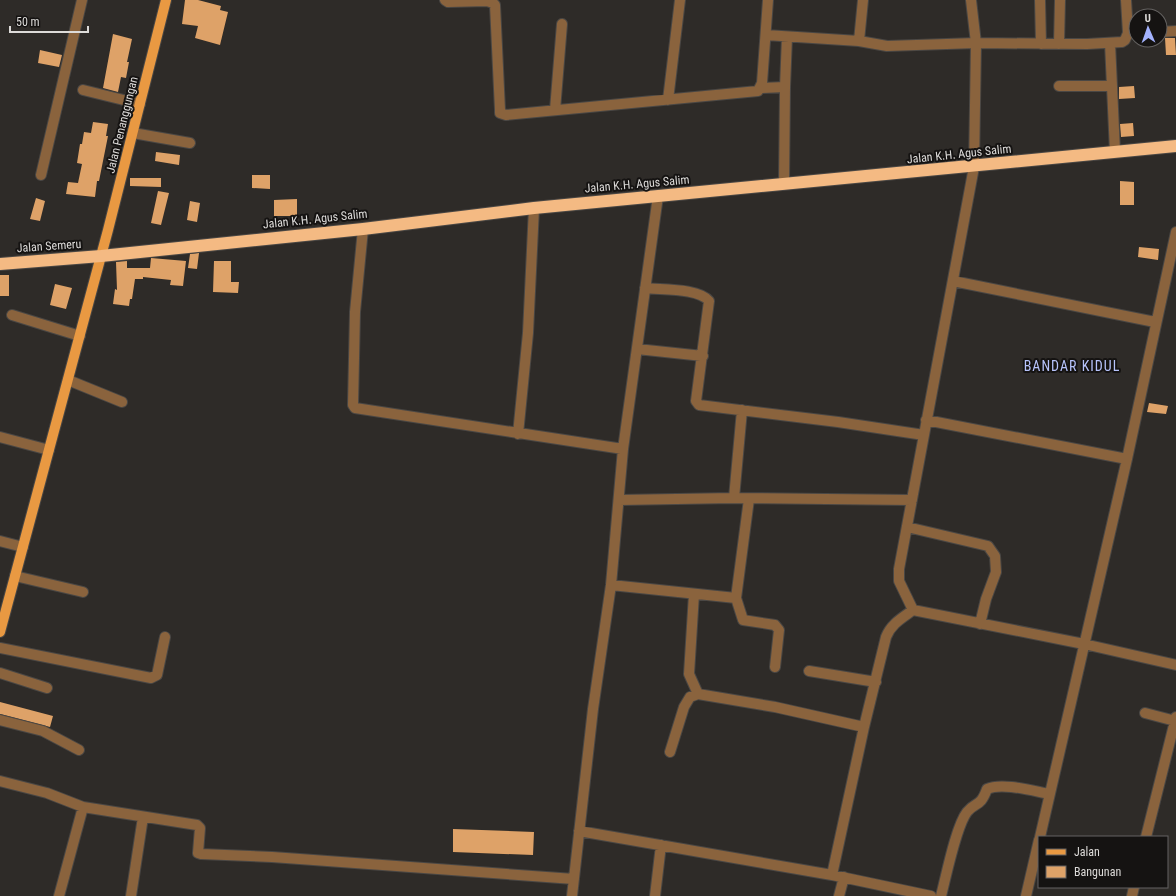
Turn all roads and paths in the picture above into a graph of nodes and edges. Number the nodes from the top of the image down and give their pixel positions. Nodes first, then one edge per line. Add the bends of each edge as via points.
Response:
1 (82, 0) edge
2 (166, 0) edge
3 (445, 0) edge
4 (680, 0) edge
5 (768, 0) edge
6 (862, 0) edge
7 (971, 0) edge
8 (1040, 0) edge
9 (1060, 0) edge
10 (1126, 0) edge
11 (1128, 11) edge
12 (562, 24) dead end
13 (766, 35) junction
14 (787, 37) junction
15 (1128, 37) edge
16 (859, 41) junction
17 (976, 43) junction
18 (1110, 43) junction
19 (1041, 44) junction
20 (1060, 44) junction
21 (1059, 86) dead end
22 (1112, 86) junction
23 (785, 87) junction
24 (761, 88) junction
25 (83, 90) dead end
26 (668, 100) junction
27 (140, 104) junction
28 (555, 110) junction
29 (133, 133) junction
30 (190, 143) dead end
31 (1176, 146) edge
32 (1115, 152) junction
33 (974, 167) junction
34 (41, 175) dead end
35 (784, 184) junction
36 (658, 196) junction
37 (534, 208) junction
38 (363, 229) junction
39 (1176, 232) edge
40 (101, 256) junction
41 (0, 264) edge
42 (953, 281) junction
43 (645, 288) junction
44 (12, 315) dead end
45 (1155, 322) junction
46 (80, 336) junction
47 (637, 349) junction
48 (703, 356) junction
49 (68, 380) junction
50 (122, 402) dead end
51 (742, 410) junction
52 (926, 420) junction
53 (518, 434) junction
54 (924, 435) junction
55 (0, 438) edge
56 (623, 449) junction
57 (49, 450) junction
58 (1127, 459) junction
59 (734, 498) junction
60 (748, 498) junction
61 (620, 500) junction
62 (912, 500) junction
63 (907, 527) junction
64 (0, 541) edge
65 (23, 547) junction
66 (15, 576) junction
67 (611, 585) junction
68 (83, 592) dead end
69 (694, 594) junction
70 (736, 598) junction
71 (913, 610) junction
72 (2, 616) edge
73 (980, 624) junction
74 (0, 632) edge
75 (165, 636) dead end
76 (1084, 644) junction
77 (0, 648) edge
78 (1176, 665) edge
79 (775, 667) dead end
80 (809, 671) dead end
81 (0, 673) edge
82 (876, 682) junction
83 (47, 688) dead end
84 (698, 694) junction
85 (1145, 713) dead end
86 (1176, 719) edge
87 (0, 720) edge
88 (864, 727) junction
89 (79, 750) dead end
90 (670, 752) dead end
91 (0, 781) edge
92 (1049, 794) junction
93 (83, 807) junction
94 (143, 817) junction
95 (579, 831) junction
96 (1040, 836) edge
97 (1146, 836) edge
98 (1038, 844) edge
99 (661, 845) junction
100 (832, 875) junction
101 (844, 878) junction
102 (574, 879) junction
103 (59, 896) edge
104 (131, 896) edge
105 (572, 896) edge
106 (655, 896) edge
107 (839, 896) edge
108 (931, 896) edge
109 (941, 896) edge
110 (1026, 896) edge

1 - 34 street
2 - 27 main road, Jalan Penanggungan
3 - 28 street via 487,1 495,6 500,113 508,115
4 - 26 street
5 - 13 street
6 - 16 street
7 - 17 street
8 - 19 street
9 - 20 street
10 - 11 street
12 - 28 street
13 - 14 street
13 - 24 street
14 - 16 street
14 - 23 street
15 - 18 street via 1122,42
16 - 17 street via 887,46
17 - 19 street
17 - 33 street
18 - 20 street
18 - 22 street
19 - 20 street
21 - 22 street
22 - 32 street
23 - 24 street
23 - 35 street
24 - 26 street via 755,92
25 - 27 street
26 - 28 street
27 - 29 main road, Jalan Penanggungan
29 - 30 street
29 - 40 main road, Jalan Penanggungan
31 - 32 highway, Jalan K.H. Agus Salim
32 - 33 highway, Jalan K.H. Agus Salim
33 - 35 highway, Jalan K.H. Agus Salim
33 - 42 street
35 - 36 highway, Jalan K.H. Agus Salim
36 - 37 highway, Jalan K.H. Agus Salim
36 - 43 street
37 - 38 highway, Jalan K.H. Agus Salim
37 - 53 street via 528,333
38 - 40 highway, Jalan K.H. Agus Salim
38 - 53 street via 355,312 355,408
39 - 45 street
40 - 41 highway, Jalan Semeru
40 - 46 main road, Jalan Penanggungan
42 - 45 street
42 - 52 street
43 - 47 street
43 - 48 street via 692,292 706,296 709,301
44 - 46 street
45 - 58 street
46 - 49 main road, Jalan Penanggungan
47 - 48 street
47 - 56 street
48 - 51 street via 696,401 699,405
49 - 50 street
49 - 57 main road, Jalan Penanggungan
51 - 54 street
51 - 59 street
52 - 54 street
52 - 58 street
53 - 56 street
54 - 62 street
55 - 57 street
56 - 61 street
57 - 65 main road, Jalan Penanggungan
58 - 76 street
59 - 60 street
59 - 61 street
60 - 62 street
60 - 70 street
61 - 67 street
62 - 63 street
63 - 71 street via 898,576
63 - 73 street via 988,546 995,556 996,572
64 - 65 street
65 - 66 main road, Jalan Penanggungan
66 - 68 street
66 - 72 main road, Jalan Penanggungan
67 - 69 street
67 - 95 street
69 - 70 street
69 - 84 street via 689,674
70 - 79 street via 743,620 775,625 779,630
71 - 73 street
71 - 82 street via 889,630
72 - 74 main road, Jalan Penanggungan
73 - 76 street
75 - 77 street via 157,675 151,678
76 - 78 street
76 - 92 street
80 - 82 street
81 - 83 street
82 - 88 street
84 - 88 street via 774,707
84 - 90 street via 690,697 684,708
85 - 86 street
86 - 97 street
87 - 89 street via 43,731
88 - 100 street
91 - 93 street via 47,793
92 - 96 street
92 - 109 street via 1002,786 987,789 983,800 967,812 957,836
93 - 94 street
93 - 103 street
94 - 102 street via 197,825 200,828 198,853 201,854
94 - 104 street
95 - 99 street
95 - 102 street
98 - 110 street
99 - 100 street
99 - 106 street
100 - 101 street
101 - 107 street
101 - 108 street
102 - 105 street

